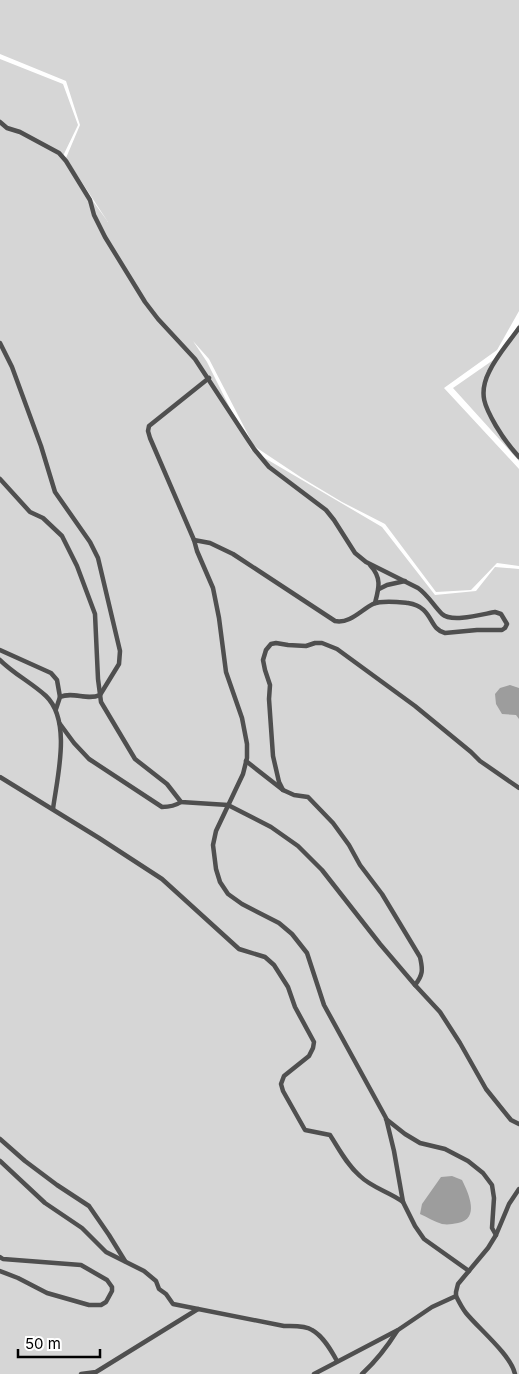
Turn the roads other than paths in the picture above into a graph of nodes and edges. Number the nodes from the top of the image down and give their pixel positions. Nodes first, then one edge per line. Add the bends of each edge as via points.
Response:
1 (0, 122) edge
2 (519, 328) edge
3 (0, 343) edge
4 (209, 378) junction
5 (519, 457) edge
6 (0, 479) edge
7 (194, 540) junction
8 (368, 563) junction
9 (405, 581) junction
10 (379, 590) junction
11 (375, 603) junction
12 (0, 650) edge
13 (0, 660) edge
14 (100, 695) junction
15 (60, 697) junction
16 (56, 709) junction
17 (60, 724) junction
18 (246, 761) junction
19 (0, 777) edge
20 (519, 788) edge
21 (283, 790) junction
22 (181, 802) junction
23 (228, 805) junction
24 (53, 809) junction
25 (415, 985) junction
26 (386, 1118) junction
27 (519, 1124) edge
28 (0, 1139) edge
29 (0, 1161) edge
30 (519, 1189) edge
31 (403, 1202) junction
32 (496, 1235) junction
33 (0, 1257) edge
34 (125, 1262) junction
35 (0, 1271) edge
36 (469, 1271) junction
37 (456, 1296) junction
38 (198, 1309) junction
39 (398, 1330) junction
40 (337, 1361) junction
41 (516, 1370) edge
42 (81, 1374) edge
43 (314, 1374) edge
44 (362, 1374) edge

1 - 4 lane via 66,161 90,200 105,237 145,302
2 - 5 lane via 490,370 483,393 486,408 506,443
3 - 14 lane via 12,367 55,492 98,558 120,658
4 - 7 lane via 149,426 148,431
4 - 8 lane via 269,467 326,510 355,553
6 - 14 lane via 30,512 43,518 62,536 77,566 94,614
7 - 11 lane via 210,543 233,554 335,621 349,620
7 - 18 lane via 213,588 226,672 247,744
8 - 9 lane
8 - 10 lane via 378,578
9 - 10 lane
9 - 11 lane via 426,594 444,615 451,618 495,612 501,614 507,624 497,631 445,633 436,628 422,607 409,603
10 - 11 lane
12 - 15 lane via 51,673 57,680
13 - 16 lane via 47,696
14 - 15 lane via 91,698 66,694
14 - 22 lane via 101,702 135,758 167,784
15 - 16 lane
16 - 17 lane
17 - 22 lane via 89,759 162,807
17 - 24 lane via 62,737
18 - 21 lane
18 - 23 lane
19 - 24 lane
20 - 21 lane via 337,649 322,643 306,646 276,643 270,644 263,660 270,685 273,756
21 - 25 lane via 308,797 334,823 349,845 420,957 421,977
22 - 23 lane
23 - 25 lane via 271,827 298,846 322,870
23 - 26 lane via 213,845 220,882 228,894 242,904 279,923 307,953 324,1005
24 - 31 lane via 162,879 239,949 265,957 274,965 314,1042 309,1056 284,1076 283,1092 305,1130 330,1135 360,1176
25 - 27 lane via 440,1012 486,1089 511,1120
26 - 31 lane
26 - 32 lane via 420,1143 445,1149 483,1172 492,1186 492,1228
28 - 34 lane via 57,1186 89,1206
29 - 34 lane via 45,1204 82,1228 106,1252
30 - 32 lane
31 - 36 lane via 424,1239
32 - 36 lane
33 - 35 lane via 81,1265 107,1280 112,1291 106,1302 89,1305 47,1293
34 - 38 lane via 156,1281 173,1304
36 - 37 lane via 458,1284
37 - 39 lane via 432,1307
37 - 41 lane via 465,1312
38 - 40 lane via 311,1329 330,1347
38 - 42 lane via 96,1372
39 - 40 lane
39 - 44 lane
40 - 43 lane

